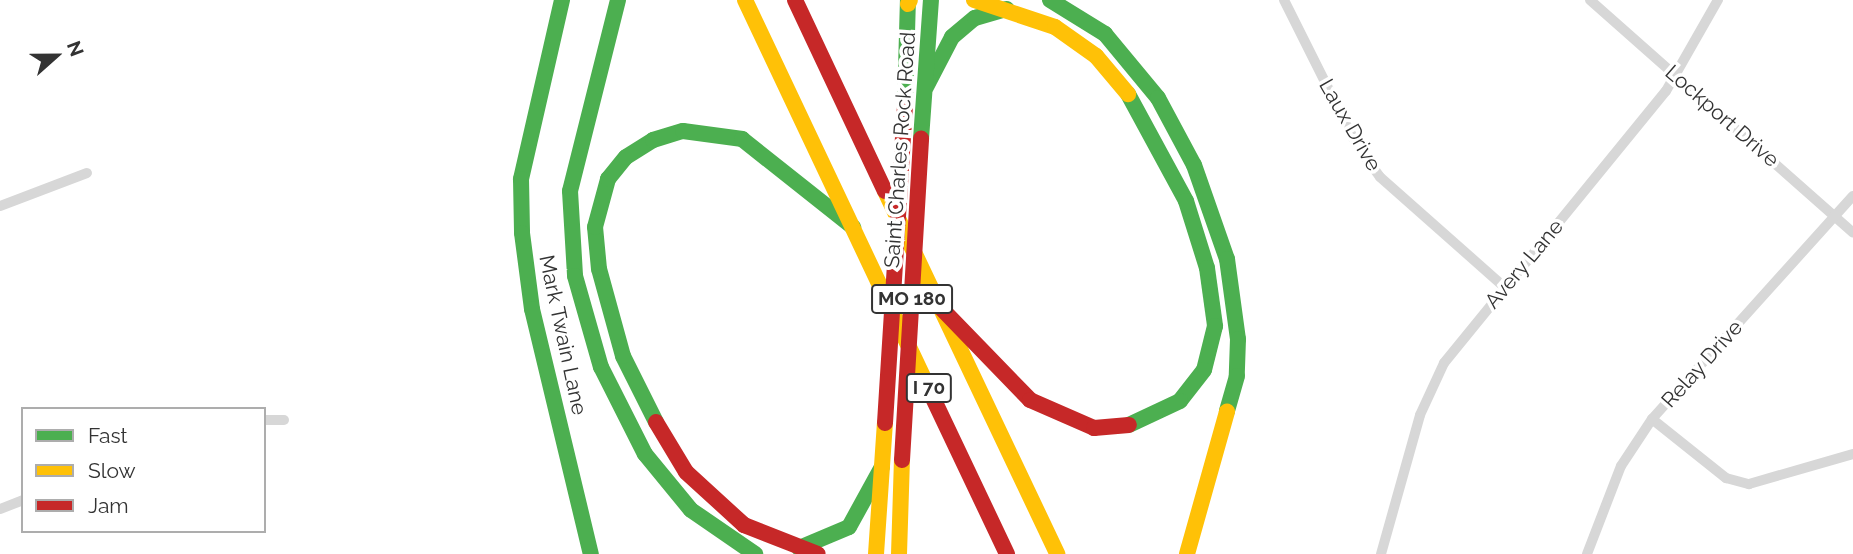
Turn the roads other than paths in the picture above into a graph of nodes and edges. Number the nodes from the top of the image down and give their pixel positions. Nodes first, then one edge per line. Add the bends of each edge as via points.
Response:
1 (562, 0) edge
2 (618, 0) edge
3 (745, 0) edge
4 (795, 0) edge
5 (931, 0) edge
6 (974, 0) edge
7 (1050, 0) edge
8 (1284, 0) edge
9 (1590, 0) edge
10 (1718, 0) edge
11 (909, 2) edge
12 (1012, 9) junction
13 (1675, 75) junction
14 (926, 87) junction
15 (87, 173) dead end
16 (1853, 196) edge
17 (0, 206) edge
18 (1835, 216) junction
19 (853, 227) junction
20 (1853, 233) edge
21 (1503, 286) junction
22 (941, 308) junction
23 (266, 419) edge
24 (1652, 419) junction
25 (284, 420) dead end
26 (1853, 454) edge
27 (882, 467) junction
28 (21, 501) edge
29 (0, 509) edge
30 (797, 549) junction
31 (591, 554) edge
32 (755, 554) edge
33 (818, 554) edge
34 (876, 554) edge
35 (898, 554) edge
36 (1007, 554) edge
37 (1057, 554) edge
38 (1187, 554) edge
39 (1381, 554) edge
40 (1587, 554) edge

1 - 31 main road, Mark Twain Lane via 530,124 521,179 522,233 532,309
2 - 32 main road via 570,191 575,276 601,367 645,454 691,510
3 - 19 main road, I 70
4 - 22 main road, I 70
5 - 14 main road, Saint Charles Rock Road / MO 180
6 - 12 main road
7 - 38 main road via 1105,34 1158,98 1194,165 1227,259 1238,339 1237,376
8 - 21 street, Laux Drive via 1356,144 1380,177
9 - 13 street, Lockport Drive
10 - 13 street, Avery Lane
11 - 27 main road, Saint Charles Rock Road / MO 180, bridge
12 - 14 main road via 981,15 952,37
12 - 22 main road via 1055,27 1096,56 1140,111 1171,166 1197,232 1212,301 1212,348 1195,386 1161,415 1138,424 1094,428 1030,400
13 - 18 street, Lockport Drive
13 - 21 street, Avery Lane via 1620,151
14 - 35 main road, Saint Charles Rock Road / MO 180, bridge
15 - 17 street
16 - 18 street, Relay Drive
18 - 20 street, Lockport Drive
18 - 24 street, Relay Drive
19 - 30 main road via 765,152 716,132 683,131 653,139 626,157 599,200 595,227 608,312 662,437 719,506 768,538
19 - 36 main road, I 70
21 - 39 street, Avery Lane via 1444,363 1420,415
22 - 37 main road, I 70
23 - 25 street
24 - 26 street via 1726,478 1749,484
24 - 40 street, Relay Drive via 1621,466
27 - 30 main road via 849,527
27 - 34 main road, Saint Charles Rock Road / MO 180
28 - 29 street
30 - 33 main road

